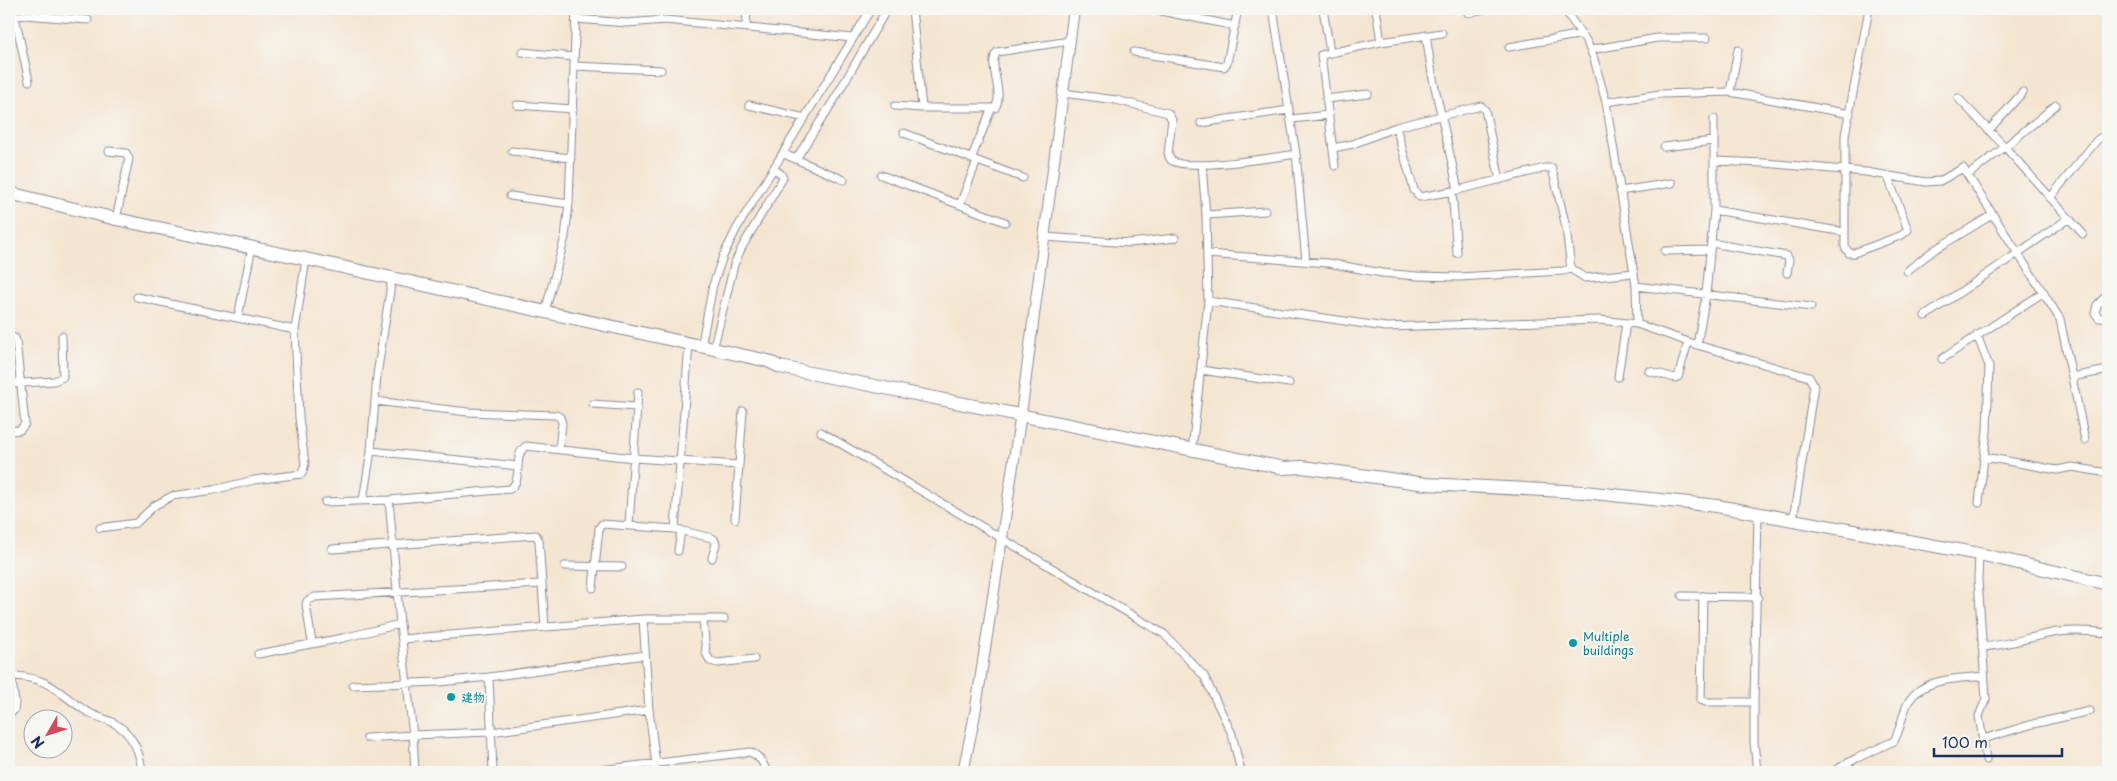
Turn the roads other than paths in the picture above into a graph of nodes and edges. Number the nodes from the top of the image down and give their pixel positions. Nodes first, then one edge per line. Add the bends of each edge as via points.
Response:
1 (576, 9) edge
2 (746, 9) edge
3 (871, 9) edge
4 (887, 9) edge
5 (912, 9) edge
6 (1074, 9) edge
7 (1151, 9) edge
8 (1238, 9) edge
9 (1273, 9) edge
10 (1323, 9) edge
11 (1376, 9) edge
12 (1484, 9) edge
13 (1564, 9) edge
14 (1869, 9) edge
15 (1468, 13) dead end
16 (12, 17) edge
17 (576, 19) junction
18 (88, 20) dead end
19 (1235, 26) junction
20 (746, 27) junction
21 (1442, 33) dead end
22 (1583, 34) junction
23 (1426, 35) junction
24 (853, 38) junction
25 (1708, 38) dead end
26 (1070, 41) junction
27 (1380, 42) junction
28 (1509, 47) dead end
29 (1590, 50) junction
30 (1738, 50) dead end
31 (522, 52) dead end
32 (1134, 52) dead end
33 (1330, 52) junction
34 (574, 57) junction
35 (574, 66) junction
36 (661, 70) dead end
37 (29, 81) dead end
38 (1730, 92) junction
39 (2023, 92) dead end
40 (1063, 93) junction
41 (1368, 94) dead end
42 (1958, 98) dead end
43 (1326, 99) junction
44 (1606, 102) junction
45 (748, 105) dead end
46 (2056, 105) dead end
47 (517, 106) dead end
48 (895, 106) dead end
49 (922, 108) junction
50 (573, 109) junction
51 (991, 110) junction
52 (1289, 110) junction
53 (1850, 114) junction
54 (1329, 115) junction
55 (1441, 115) junction
56 (805, 118) junction
57 (1291, 119) junction
58 (1714, 119) dead end
59 (1201, 123) dead end
60 (1396, 127) junction
61 (1989, 130) junction
62 (904, 133) dead end
63 (2108, 136) edge
64 (1713, 141) junction
65 (1664, 146) dead end
66 (1333, 148) junction
67 (2006, 148) junction
68 (109, 151) dead end
69 (512, 151) dead end
70 (784, 154) junction
71 (1296, 154) junction
72 (570, 158) junction
73 (796, 159) junction
74 (974, 160) junction
75 (1714, 161) junction
76 (1202, 165) junction
77 (1335, 166) dead end
78 (774, 169) junction
79 (1844, 170) junction
80 (880, 175) dead end
81 (1968, 175) junction
82 (1888, 177) junction
83 (1023, 178) dead end
84 (844, 180) dead end
85 (1500, 180) junction
86 (1672, 183) dead end
87 (1455, 191) junction
88 (1620, 191) junction
89 (9, 193) edge
90 (510, 196) dead end
91 (2050, 198) junction
92 (569, 204) junction
93 (960, 204) junction
94 (1714, 210) junction
95 (1265, 211) dead end
96 (1206, 215) junction
97 (1992, 215) junction
98 (116, 219) junction
99 (2068, 219) junction
100 (1005, 222) dead end
101 (1845, 232) junction
102 (2083, 234) dead end
103 (1045, 237) junction
104 (1175, 238) dead end
105 (1711, 246) junction
106 (252, 248) junction
107 (1665, 251) dead end
108 (2018, 252) junction
109 (1457, 253) dead end
110 (1207, 254) junction
111 (306, 259) junction
112 (1306, 261) junction
113 (1571, 269) junction
114 (1907, 271) dead end
115 (1634, 273) junction
116 (1787, 273) dead end
117 (392, 278) junction
118 (1636, 286) junction
119 (2044, 292) junction
120 (2108, 294) edge
121 (1706, 295) junction
122 (137, 297) dead end
123 (1208, 302) junction
124 (1811, 307) dead end
125 (545, 312) junction
126 (1925, 316) dead end
127 (238, 317) junction
128 (2108, 317) edge
129 (1626, 323) junction
130 (1637, 324) junction
131 (295, 330) junction
132 (1977, 335) junction
133 (9, 336) edge
134 (62, 336) dead end
135 (1688, 342) junction
136 (1697, 345) junction
137 (701, 347) junction
138 (1942, 359) dead end
139 (1201, 370) junction
140 (2108, 370) edge
141 (1649, 371) dead end
142 (1618, 377) dead end
143 (2072, 377) junction
144 (21, 383) junction
145 (1289, 383) dead end
146 (9, 384) edge
147 (638, 392) dead end
148 (375, 401) junction
149 (593, 404) dead end
150 (637, 407) junction
151 (743, 411) dead end
152 (1022, 411) junction
153 (9, 431) edge
154 (820, 432) dead end
155 (2085, 440) dead end
156 (1193, 441) junction
157 (559, 449) junction
158 (370, 451) junction
159 (1985, 457) junction
160 (634, 458) junction
161 (681, 460) junction
162 (739, 465) junction
163 (518, 466) junction
164 (1302, 467) junction
165 (2108, 473) edge
166 (363, 500) junction
167 (390, 500) junction
168 (325, 502) dead end
169 (1979, 503) dead end
170 (1758, 513) junction
171 (735, 519) dead end
172 (1793, 520) junction
173 (629, 524) junction
174 (100, 528) dead end
175 (678, 529) junction
176 (1002, 541) junction
177 (392, 545) junction
178 (332, 549) dead end
179 (678, 551) dead end
180 (1979, 554) junction
181 (712, 558) dead end
182 (565, 566) dead end
183 (595, 567) junction
184 (622, 567) dead end
185 (541, 584) junction
186 (2108, 584) edge
187 (593, 588) dead end
188 (396, 591) junction
189 (1682, 596) dead end
190 (1703, 596) junction
191 (1758, 597) junction
192 (643, 619) junction
193 (703, 619) junction
194 (724, 619) dead end
195 (400, 624) junction
196 (544, 628) junction
197 (2108, 633) edge
198 (402, 639) junction
199 (312, 642) junction
200 (1982, 648) junction
201 (258, 654) dead end
202 (645, 655) junction
203 (754, 659) dead end
204 (9, 663) edge
205 (11, 676) junction
206 (1984, 676) junction
207 (489, 677) junction
208 (408, 682) junction
209 (353, 685) dead end
210 (1754, 702) junction
211 (649, 710) junction
212 (2090, 711) dead end
213 (9, 715) edge
214 (491, 732) junction
215 (413, 735) junction
216 (367, 738) dead end
217 (1983, 739) junction
218 (1986, 760) dead end
219 (656, 764) junction
220 (142, 772) edge
221 (415, 772) edge
222 (493, 772) edge
223 (583, 772) edge
224 (657, 772) edge
225 (767, 772) edge
226 (963, 772) edge
227 (1240, 772) edge
228 (1757, 772) edge
229 (1832, 772) edge

1 - 17 street
2 - 20 street
3 - 24 street
4 - 73 street
5 - 49 street
6 - 26 street
7 - 19 street
8 - 19 street
9 - 52 street
10 - 33 street
11 - 27 street
12 - 15 street
13 - 22 street
14 - 53 street
16 - 18 street via 26,15
16 - 37 street
17 - 20 street via 626,23 665,20
17 - 34 street
19 - 32 street via 1224,67
20 - 24 street
21 - 23 street
22 - 28 street
22 - 29 street
23 - 27 street
23 - 55 street
24 - 56 street
25 - 29 street via 1656,38
26 - 40 street
26 - 51 street via 997,52 994,59 998,100
27 - 33 street
29 - 44 street
30 - 38 street
31 - 34 street
33 - 43 street via 1321,55
34 - 35 street
35 - 36 street
35 - 50 street
38 - 44 street via 1660,94
38 - 53 street
39 - 61 street
40 - 76 street via 1116,100 1168,112 1172,120 1170,158 1176,162
40 - 103 street
41 - 43 street
42 - 61 street
43 - 54 street
44 - 88 street
45 - 56 street
46 - 67 street
47 - 50 street
48 - 49 street
49 - 51 street
50 - 72 street
51 - 74 street
52 - 57 street
52 - 59 street
53 - 79 street via 1845,135
54 - 57 street
54 - 66 street
55 - 60 street
55 - 85 street via 1483,108
55 - 87 street
56 - 70 street
57 - 71 street
58 - 64 street
60 - 66 street via 1353,144
60 - 87 street via 1416,195 1424,197
61 - 67 street
62 - 74 street
63 - 91 street via 2097,140
64 - 65 street
64 - 75 street
66 - 77 street
67 - 81 street
67 - 91 street
68 - 98 street via 126,153 129,158
69 - 72 street
70 - 73 street
70 - 78 street
71 - 76 street
71 - 112 street
72 - 92 street
73 - 84 street
74 - 83 street
74 - 93 street
75 - 79 street
75 - 94 street
76 - 96 street
78 - 137 street via 723,256 713,285
78 - 137 street via 783,178 742,247
79 - 82 street
79 - 101 street
80 - 93 street
81 - 82 street via 1962,168 1934,182
81 - 97 street
82 - 101 street via 1908,226 1907,233 1849,253 1845,247
85 - 87 street
85 - 113 street via 1552,168 1566,228
86 - 88 street
87 - 109 street
88 - 115 street
89 - 98 highway
90 - 92 street
91 - 99 street
92 - 125 street via 565,237
93 - 100 street
94 - 101 street
94 - 105 street
95 - 96 street
96 - 110 street
97 - 108 street
97 - 114 street
98 - 106 highway
99 - 102 street
99 - 108 street
103 - 104 street via 1130,243
103 - 152 street
105 - 107 street
105 - 116 street via 1787,256
105 - 121 street
106 - 111 highway
106 - 127 street
108 - 119 street
108 - 126 street
110 - 112 street
110 - 123 street
111 - 117 highway
111 - 131 street
112 - 113 street via 1417,276 1459,277
113 - 115 street via 1584,278
115 - 118 street
117 - 125 highway
117 - 148 street
118 - 121 street
118 - 130 street
119 - 132 street
119 - 143 street via 2060,319
120 - 128 street via 2097,305 2095,313 2099,318
121 - 124 street
121 - 136 street
122 - 127 street
123 - 129 street via 1386,327 1600,320
123 - 139 street
125 - 137 highway
127 - 131 street
129 - 130 street
129 - 142 street
130 - 135 street
131 - 174 street via 305,464 302,474 172,496 162,500 136,523
132 - 138 street
132 - 159 street via 1989,366
133 - 144 street via 16,341
134 - 144 street via 63,377 54,381
135 - 136 street
135 - 141 street via 1678,377
136 - 172 street via 1809,377 1813,381
137 - 152 highway via 768,361 780,367
137 - 161 street
139 - 145 street
139 - 156 street
140 - 143 street
143 - 155 street
144 - 146 street
144 - 153 street via 25,424 20,430
147 - 150 street
148 - 157 street via 468,412 556,415 562,423
148 - 158 street
149 - 150 street
150 - 160 street
151 - 162 street
152 - 156 highway
152 - 164 highway via 1284,468
152 - 176 street
154 - 176 street
156 - 164 highway via 1292,462
157 - 160 street
157 - 163 street via 526,446
158 - 163 street
158 - 166 street
159 - 165 street via 2057,470 2072,466
159 - 169 street
160 - 161 street
160 - 173 street
161 - 162 street
161 - 175 street
162 - 171 street
163 - 167 street via 516,481 510,489
164 - 170 highway via 1426,484 1584,492
166 - 167 street
166 - 168 street
167 - 177 street
170 - 172 highway
170 - 191 street
172 - 180 highway
173 - 175 street
173 - 183 street via 600,525
175 - 179 street
175 - 181 street via 714,539 716,544
176 - 226 street
176 - 227 street via 1164,634 1204,676 1232,734
177 - 178 street
177 - 185 street via 536,535
177 - 188 street
180 - 186 highway
180 - 200 street
182 - 183 street
183 - 184 street
183 - 187 street
185 - 188 street
185 - 196 street
188 - 195 street
188 - 199 street via 310,598 306,605
189 - 190 street
190 - 191 street
190 - 210 street via 1701,700
191 - 210 street
192 - 193 street
192 - 196 street
192 - 202 street
193 - 194 street
193 - 203 street via 706,653 710,661
195 - 198 street
195 - 199 street
196 - 198 street
197 - 200 street via 2058,632
198 - 208 street
199 - 201 street
200 - 206 street
202 - 207 street
202 - 211 street
204 - 205 street
205 - 213 street via 15,702
205 - 220 street via 42,680 87,712 114,723 137,746
206 - 217 street via 1986,699 1979,716
206 - 229 street via 1926,686 1909,701 1894,741
207 - 208 street
207 - 214 street
208 - 209 street
208 - 215 street
210 - 228 street
211 - 214 street
211 - 219 street
212 - 217 street
214 - 215 street
214 - 222 street
215 - 216 street
215 - 221 street
217 - 218 street
219 - 223 street
219 - 224 street
219 - 225 street via 750,752 757,755

